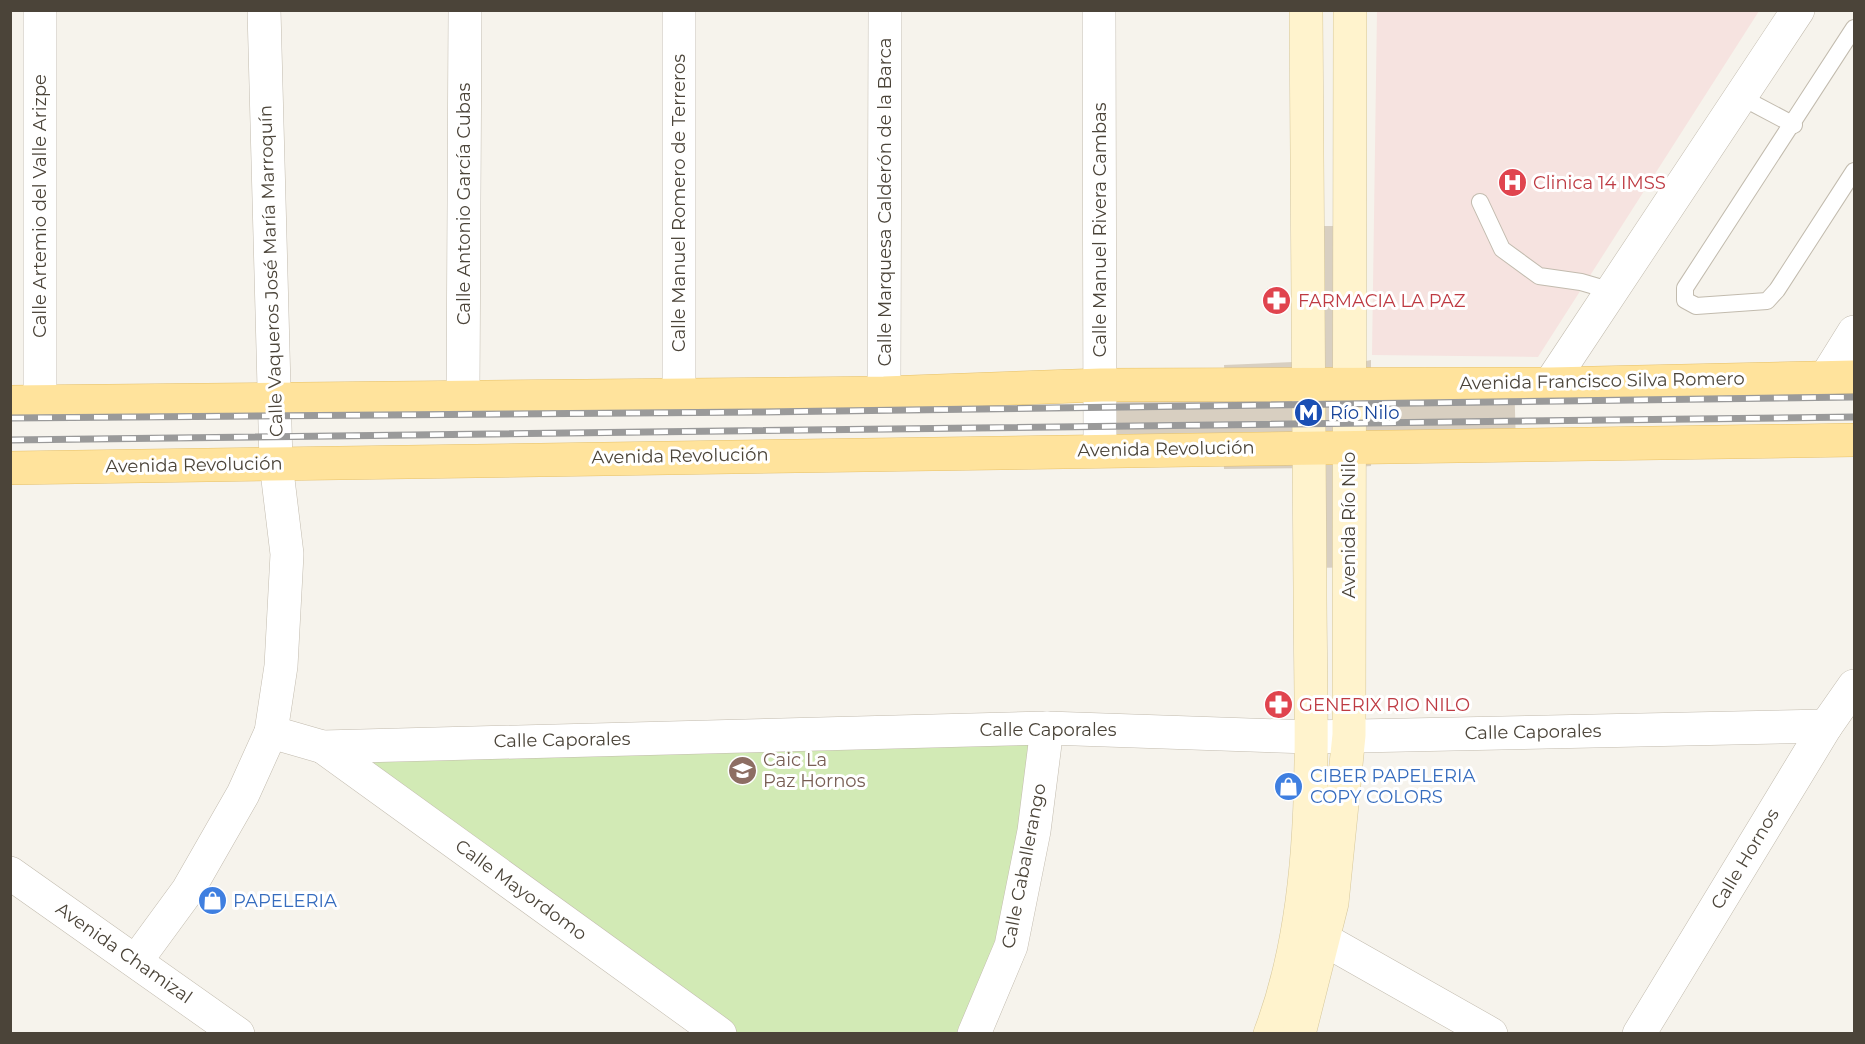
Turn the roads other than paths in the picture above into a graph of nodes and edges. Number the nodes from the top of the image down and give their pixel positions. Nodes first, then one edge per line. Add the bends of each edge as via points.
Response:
1 (40, 10) edge
2 (264, 10) edge
3 (465, 10) edge
4 (680, 10) edge
5 (885, 10) edge
6 (1099, 10) edge
7 (1306, 10) edge
8 (1350, 10) edge
9 (1798, 10) edge
10 (1854, 28) edge
11 (1741, 97) junction
12 (1794, 125) junction
13 (1854, 171) edge
14 (1480, 202) dead end
15 (1612, 291) junction
16 (1854, 332) edge
17 (1840, 377) edge
18 (1349, 383) junction
19 (1308, 384) junction
20 (1550, 384) junction
21 (1101, 385) junction
22 (884, 393) junction
23 (679, 396) junction
24 (463, 397) junction
25 (274, 399) junction
26 (25, 402) edge
27 (1854, 440) edge
28 (1350, 446) junction
29 (1309, 447) junction
30 (1100, 450) junction
31 (276, 463) junction
32 (10, 468) edge
33 (1854, 686) edge
34 (1826, 726) junction
35 (1047, 728) junction
36 (271, 732) junction
37 (1349, 735) junction
38 (1310, 737) junction
39 (323, 747) junction
40 (10, 873) edge
41 (1325, 940) junction
42 (136, 961) junction
43 (238, 1034) edge
44 (720, 1034) edge
45 (974, 1034) edge
46 (1270, 1034) edge
47 (1299, 1034) edge
48 (1491, 1034) edge
49 (1639, 1034) edge

1 - 26 street, Calle Artemio del Valle Arizpe
2 - 25 street, Calle Vaqueros José María Marroquín
3 - 24 street, Calle Antonio García Cubas
4 - 23 street, Calle Manuel Romero de Terreros
5 - 22 street, Calle Marquesa Calderón de la Barca
6 - 21 street, Calle Manuel Rivera Cambas
7 - 19 main road
8 - 18 main road, Avenida Río Nilo
9 - 11 street
10 - 12 lane
11 - 12 lane
11 - 15 street
12 - 13 lane via 1686,288 1685,300 1696,306 1767,302
14 - 15 lane via 1502,249 1539,276
15 - 20 street
16 - 17 street
17 - 20 main road, Avenida Francisco Silva Romero
18 - 19 main road
18 - 20 main road, Avenida Francisco Silva Romero
18 - 28 main road, Avenida Río Nilo
19 - 21 main road
19 - 29 main road
21 - 22 main road
21 - 30 street, Calle Manuel Rivera Cambas
22 - 23 main road
23 - 24 main road
24 - 25 main road
25 - 26 main road
25 - 31 street, Calle Vaqueros José María Marroquín
27 - 28 main road
28 - 29 main road, Avenida Revolución
28 - 37 main road, Avenida Río Nilo
29 - 30 main road, Avenida Revolución
29 - 38 main road
30 - 31 main road, Avenida Revolución
31 - 32 main road, Avenida Revolución
31 - 36 street, Calle Vaqueros José María Marroquín via 287,554 281,666
33 - 34 street, Calle Hornos
34 - 37 street, Calle Caporales
34 - 49 street, Calle Hornos
35 - 38 street, Calle Caporales
35 - 39 street, Calle Caporales
35 - 45 street, Calle Caballerango via 1034,831 1011,946
36 - 39 street, Calle Caporales
36 - 42 street, Calle Vaqueros José María Marroquín via 243,794 188,890
37 - 38 street, Calle Caporales
37 - 41 main road, Avenida Río Nilo
38 - 46 main road via 1301,920 1292,966
39 - 44 street, Calle Mayordomo
40 - 42 street, Avenida Chamizal
41 - 47 main road, Avenida Río Nilo
41 - 48 street
42 - 43 street, Avenida Chamizal

